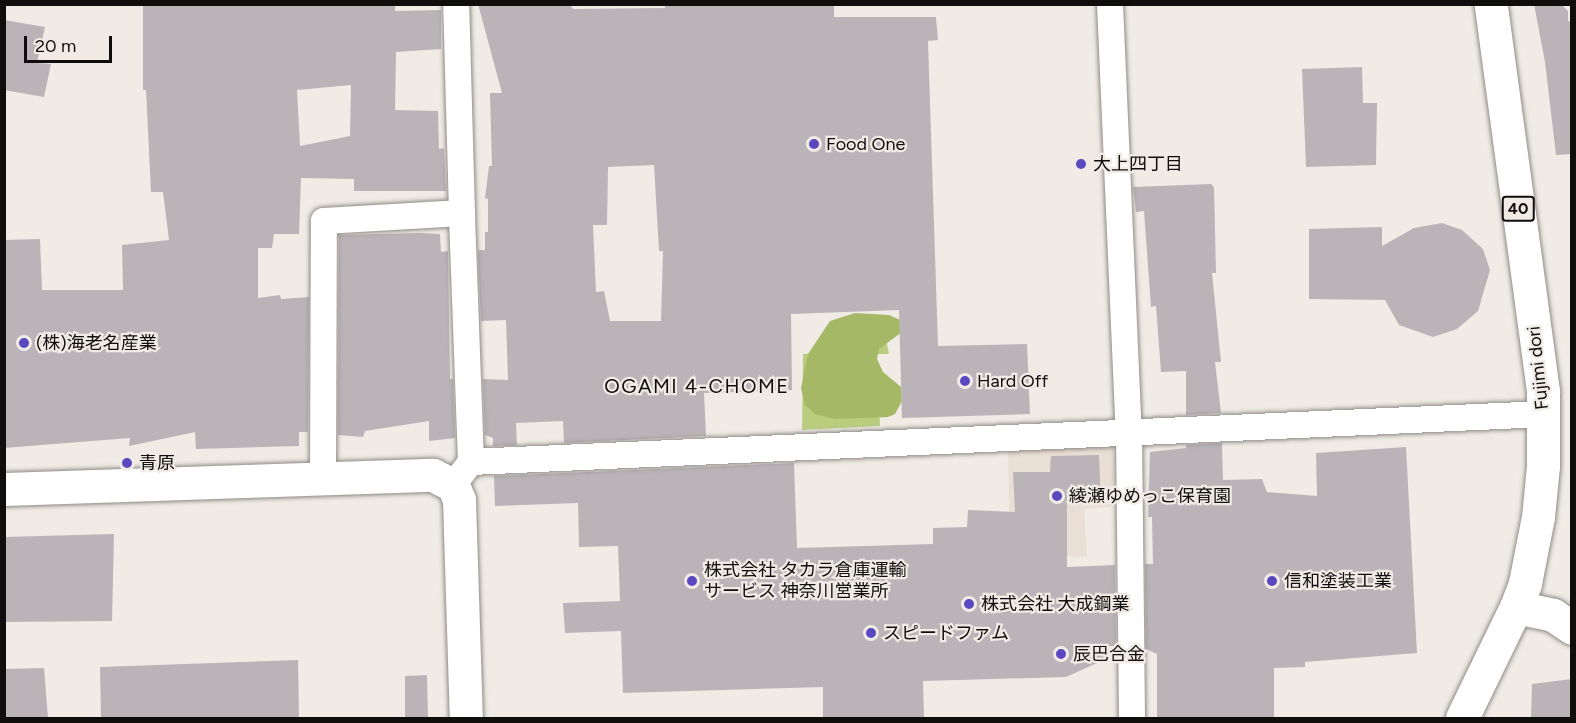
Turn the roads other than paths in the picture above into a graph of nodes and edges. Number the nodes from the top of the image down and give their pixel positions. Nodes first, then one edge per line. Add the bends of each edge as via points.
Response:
1 (456, 4) edge
2 (1110, 4) edge
3 (1491, 4) edge
4 (462, 213) junction
5 (1544, 414) junction
6 (1129, 432) junction
7 (462, 474) junction
8 (324, 479) junction
9 (4, 489) edge
10 (1516, 607) junction
11 (1572, 628) edge
12 (466, 718) edge
13 (1132, 718) edge
14 (1462, 718) edge

1 - 4 street
2 - 6 street
3 - 5 street, Fujimi dori / 40
4 - 7 street
4 - 8 street via 324,221
5 - 6 street
5 - 10 street, Fujimi dori / 40 via 1538,517
6 - 7 street
6 - 13 street
7 - 8 street
7 - 12 street via 459,500
8 - 9 street
10 - 11 street via 1553,615
10 - 14 street, Fujimi dori / 40

